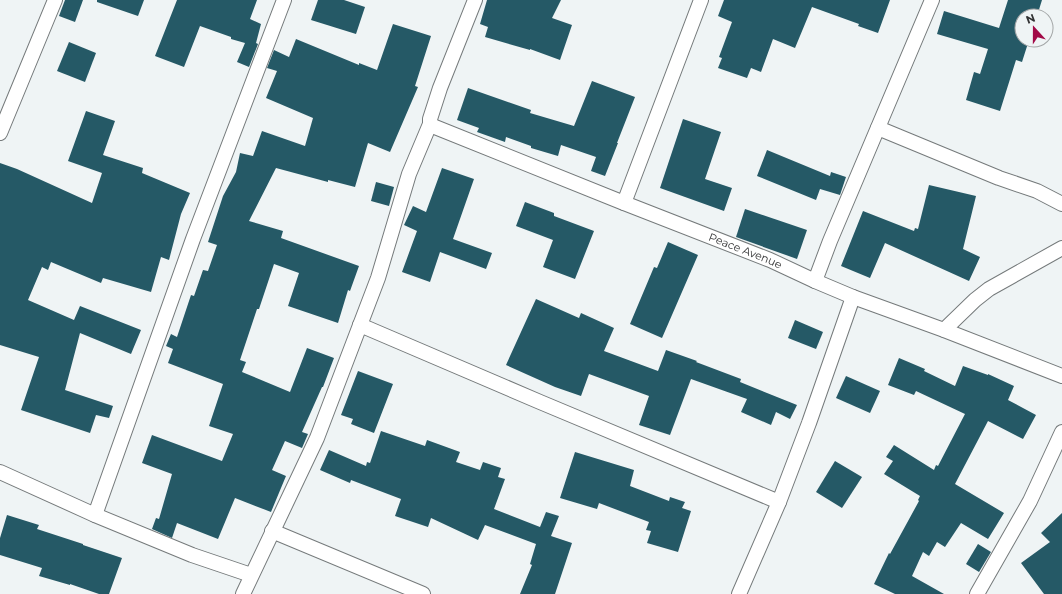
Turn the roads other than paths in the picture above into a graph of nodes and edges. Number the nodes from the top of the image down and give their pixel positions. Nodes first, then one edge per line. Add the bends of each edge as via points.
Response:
1 (55, 0) edge
2 (284, 0) edge
3 (475, 0) edge
4 (701, 0) edge
5 (932, 0) edge
6 (430, 124) junction
7 (878, 128) junction
8 (0, 133) edge
9 (624, 203) junction
10 (1062, 204) edge
11 (1062, 248) edge
12 (815, 281) junction
13 (853, 297) junction
14 (360, 325) junction
15 (944, 330) junction
16 (1062, 376) edge
17 (1062, 432) edge
18 (0, 472) edge
19 (779, 502) junction
20 (95, 515) junction
21 (272, 531) junction
22 (251, 575) junction
23 (243, 594) edge
24 (423, 594) edge
25 (739, 594) edge
26 (977, 594) edge

1 - 8 street
2 - 20 street via 193,239
3 - 6 street via 440,88
4 - 9 street
5 - 7 street
6 - 9 street, Peace Avenue
6 - 14 street via 409,174 378,278
7 - 10 street via 1037,191
7 - 12 street
9 - 12 street, Peace Avenue via 770,260
11 - 15 street via 989,289
12 - 13 street, Peace Avenue
13 - 15 street, Peace Avenue
13 - 19 street
14 - 19 street
14 - 21 street via 317,438
15 - 16 street, Peace Avenue
17 - 26 street via 1030,501
18 - 20 street
19 - 25 street
20 - 22 street via 192,555
21 - 22 street
21 - 24 street
22 - 23 street

